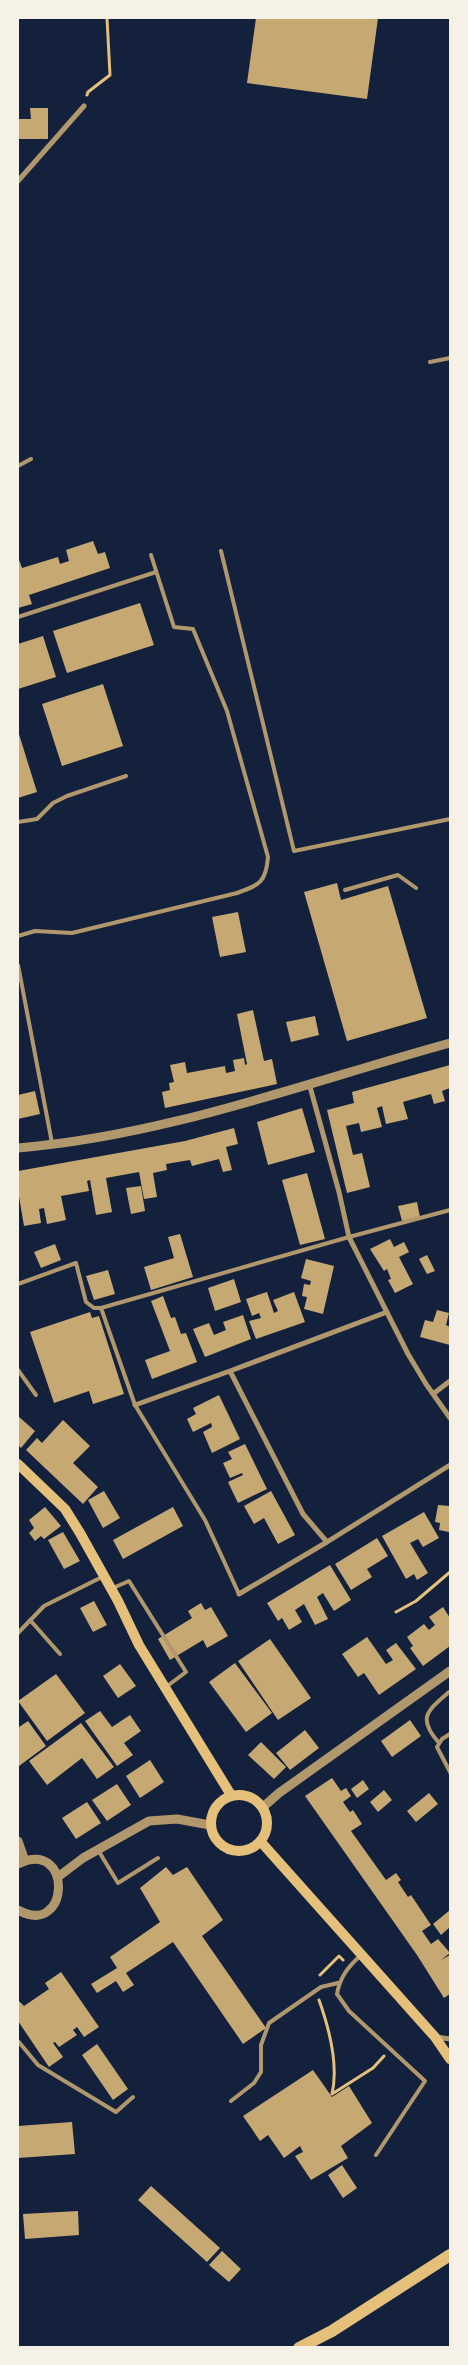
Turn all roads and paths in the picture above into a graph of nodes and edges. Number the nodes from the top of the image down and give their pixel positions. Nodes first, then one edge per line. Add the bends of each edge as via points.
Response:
1 (107, 18) edge
2 (84, 106) joint
3 (18, 181) edge
4 (450, 358) edge
5 (430, 362) dead end
6 (31, 459) dead end
7 (18, 466) edge
8 (221, 550) dead end
9 (151, 555) dead end
10 (156, 572) junction
11 (18, 617) edge
12 (126, 776) dead end
13 (450, 819) edge
14 (18, 822) edge
15 (416, 888) dead end
16 (345, 890) dead end
17 (18, 936) edge
18 (18, 965) edge
19 (450, 1042) edge
20 (308, 1083) junction
21 (53, 1145) junction
22 (18, 1148) edge
23 (450, 1210) edge
24 (349, 1237) junction
25 (18, 1284) edge
26 (102, 1308) junction
27 (387, 1312) junction
28 (18, 1370) edge
29 (230, 1371) junction
30 (450, 1381) edge
31 (434, 1394) junction
32 (36, 1395) dead end
33 (136, 1405) junction
34 (450, 1418) edge
35 (18, 1464) edge
36 (450, 1465) edge
37 (327, 1542) junction
38 (450, 1572) edge
39 (104, 1576) junction
40 (111, 1589) junction
41 (239, 1594) joint
42 (396, 1612) dead end
43 (30, 1620) junction
44 (18, 1634) edge
45 (60, 1654) dead end
46 (450, 1671) edge
47 (164, 1688) junction
48 (449, 1692) dead end
49 (450, 1734) edge
50 (440, 1743) junction
51 (450, 1772) edge
52 (231, 1795) junction
53 (263, 1807) junction
54 (210, 1825) junction
55 (18, 1841) edge
56 (260, 1842) junction
57 (98, 1850) junction
58 (158, 1858) dead end
59 (21, 1862) edge
60 (58, 1877) junction
61 (18, 1910) edge
62 (362, 1954) junction
63 (349, 1966) junction
64 (338, 1983) junction
65 (317, 1990) junction
66 (435, 2037) junction
67 (450, 2039) edge
68 (18, 2041) edge
69 (390, 2048) junction
70 (450, 2059) edge
71 (134, 2097) dead end
72 (231, 2101) dead end
73 (376, 2155) dead end
74 (450, 2255) edge
75 (299, 2348) edge

1 - 2 path via 110,75 88,92
2 - 3 street
4 - 5 lane
6 - 7 lane
8 - 13 lane via 294,851
9 - 10 lane
10 - 11 lane
10 - 17 lane via 174,627 193,629 227,711 268,857 264,879 256,886 237,893 72,933 35,931
12 - 14 lane via 67,796 37,819
15 - 16 lane via 398,874
18 - 21 lane
19 - 20 street
20 - 21 street via 150,1126
20 - 24 street
21 - 22 street
23 - 24 lane
24 - 26 lane
24 - 27 street
25 - 26 lane via 76,1263 86,1302 94,1308
26 - 33 lane
27 - 29 street
27 - 31 street
28 - 32 lane
29 - 33 street
29 - 37 street via 303,1514
30 - 31 street
31 - 34 street
33 - 41 lane via 205,1520
35 - 39 main road via 65,1509
36 - 37 street
37 - 41 street
38 - 42 path via 416,1601
39 - 40 main road
39 - 43 lane via 44,1606
40 - 47 main road
40 - 47 lane via 129,1580 186,1672
43 - 44 lane
43 - 45 lane
46 - 53 street
47 - 52 main road
48 - 50 lane via 428,1710 426,1722
49 - 50 lane
50 - 51 lane via 437,1747
52 - 53 main road via 249,1796
52 - 54 main road via 216,1806
53 - 56 main road via 268,1825
54 - 56 main road via 218,1842 226,1848 244,1851
54 - 57 street via 177,1819 149,1821
55 - 59 street
56 - 62 main road
57 - 58 lane via 118,1883
57 - 60 street
59 - 60 street via 33,1860 48,1864
60 - 61 street via 59,1894 49,1909 32,1915
62 - 63 lane
62 - 66 main road
63 - 64 lane
63 - 65 path via 339,1956 316,1979
64 - 65 lane
64 - 69 lane via 337,1994 349,2011
65 - 69 path via 329,2030 335,2082 332,2094 373,2068
65 - 72 lane via 270,2023 261,2045 261,2072 254,2083
66 - 67 street
66 - 70 main road
68 - 71 lane via 38,2065 116,2112
69 - 73 lane via 426,2081
74 - 75 main road via 332,2331

